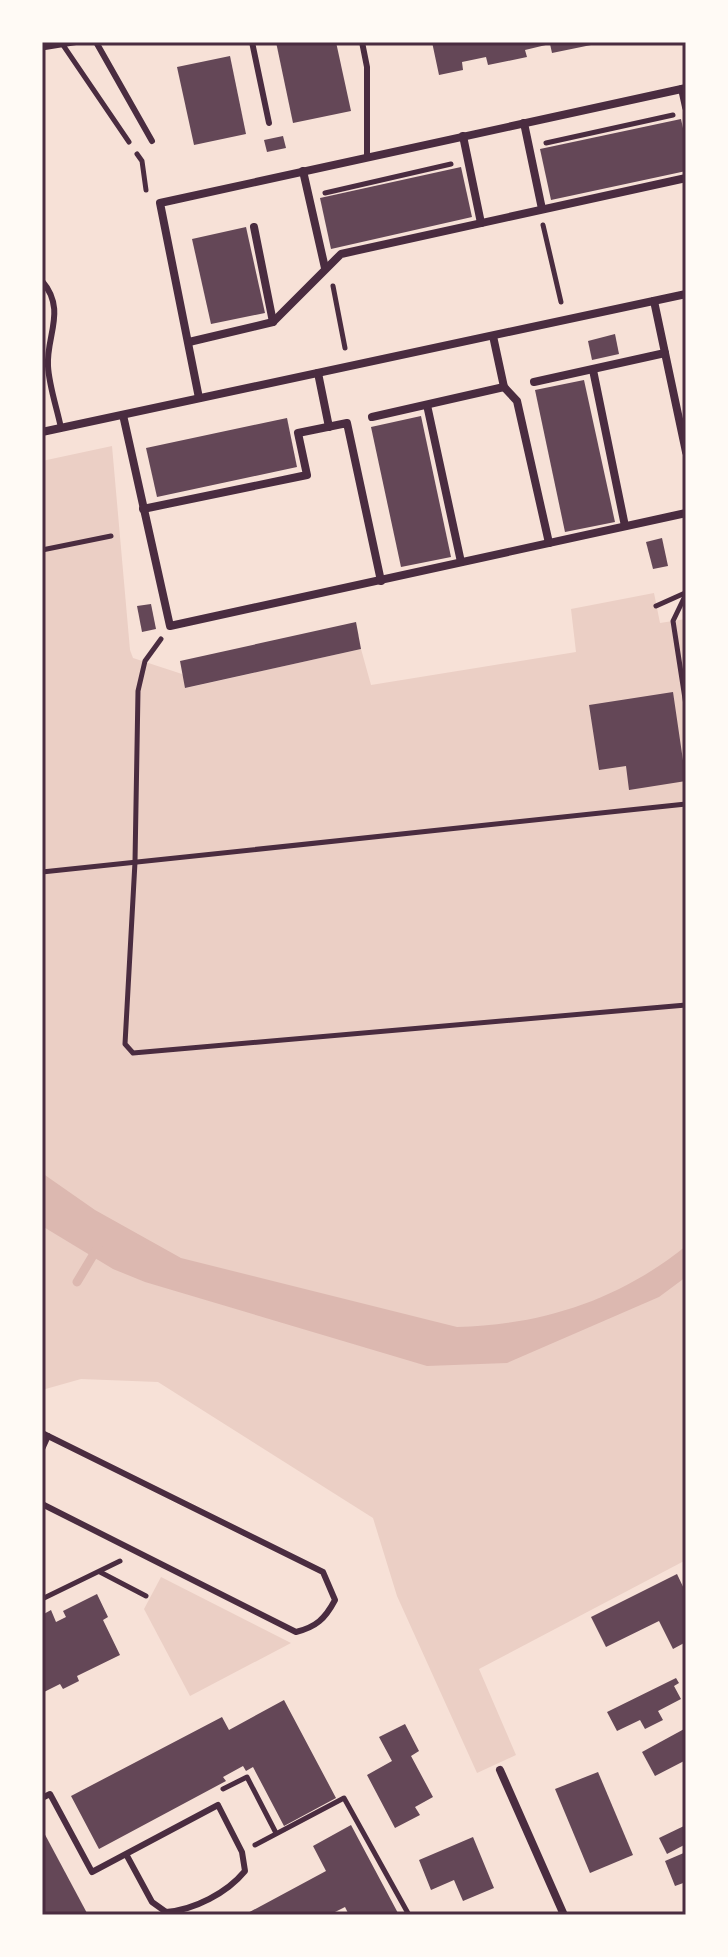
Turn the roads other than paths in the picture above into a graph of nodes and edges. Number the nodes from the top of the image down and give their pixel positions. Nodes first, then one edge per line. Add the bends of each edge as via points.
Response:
1 (96, 42) edge
2 (252, 42) edge
3 (362, 42) edge
4 (684, 89) edge
5 (686, 110) edge
6 (269, 123) dead end
7 (524, 123) junction
8 (463, 136) junction
9 (152, 141) dead end
10 (367, 157) junction
11 (303, 171) junction
12 (686, 178) edge
13 (542, 209) junction
14 (481, 223) junction
15 (254, 227) dead end
16 (325, 268) junction
17 (42, 281) edge
18 (686, 294) edge
19 (654, 301) junction
20 (273, 322) junction
21 (493, 336) junction
22 (189, 342) junction
23 (665, 353) junction
24 (593, 370) junction
25 (318, 373) junction
26 (534, 382) dead end
27 (504, 387) junction
28 (199, 398) junction
29 (427, 405) junction
30 (123, 415) junction
31 (372, 417) dead end
32 (329, 427) junction
33 (61, 428) junction
34 (42, 432) edge
35 (686, 452) edge
36 (143, 509) junction
37 (686, 513) edge
38 (625, 526) junction
39 (549, 543) junction
40 (461, 562) junction
41 (381, 581) junction
42 (45, 1435) edge
43 (42, 1449) edge
44 (42, 1504) edge
45 (500, 1770) dead end
46 (42, 1798) edge
47 (126, 1854) junction
48 (564, 1915) edge

1 - 9 lane
2 - 6 lane
3 - 10 lane
4 - 5 street
4 - 7 street
7 - 8 street
7 - 13 street
8 - 10 street
8 - 14 street
10 - 11 street
11 - 16 street
11 - 22 street via 160,203
12 - 13 street
13 - 14 street
14 - 16 street via 341,254
15 - 20 street
16 - 20 street
17 - 33 lane via 51,291 54,312 47,364
18 - 19 street
19 - 21 street
19 - 23 street
20 - 22 street
21 - 25 street
21 - 27 street
22 - 28 street
23 - 24 street
23 - 35 street
24 - 26 street
24 - 38 street
25 - 28 street
25 - 32 street
27 - 29 street
27 - 39 street via 517,401
28 - 30 street
29 - 31 street
29 - 40 street
30 - 33 street
30 - 36 street
32 - 36 street via 298,433 307,475
32 - 41 street via 347,423
33 - 34 street
36 - 41 street via 170,626
37 - 38 street
38 - 39 street
39 - 40 street
40 - 41 street
42 - 43 lane
42 - 44 lane via 323,1572 335,1600 327,1616 296,1632
45 - 48 street
46 - 47 lane via 50,1794 92,1872
47 - 47 lane via 218,1805 242,1852 245,1871 234,1884 184,1911 166,1912 152,1902

